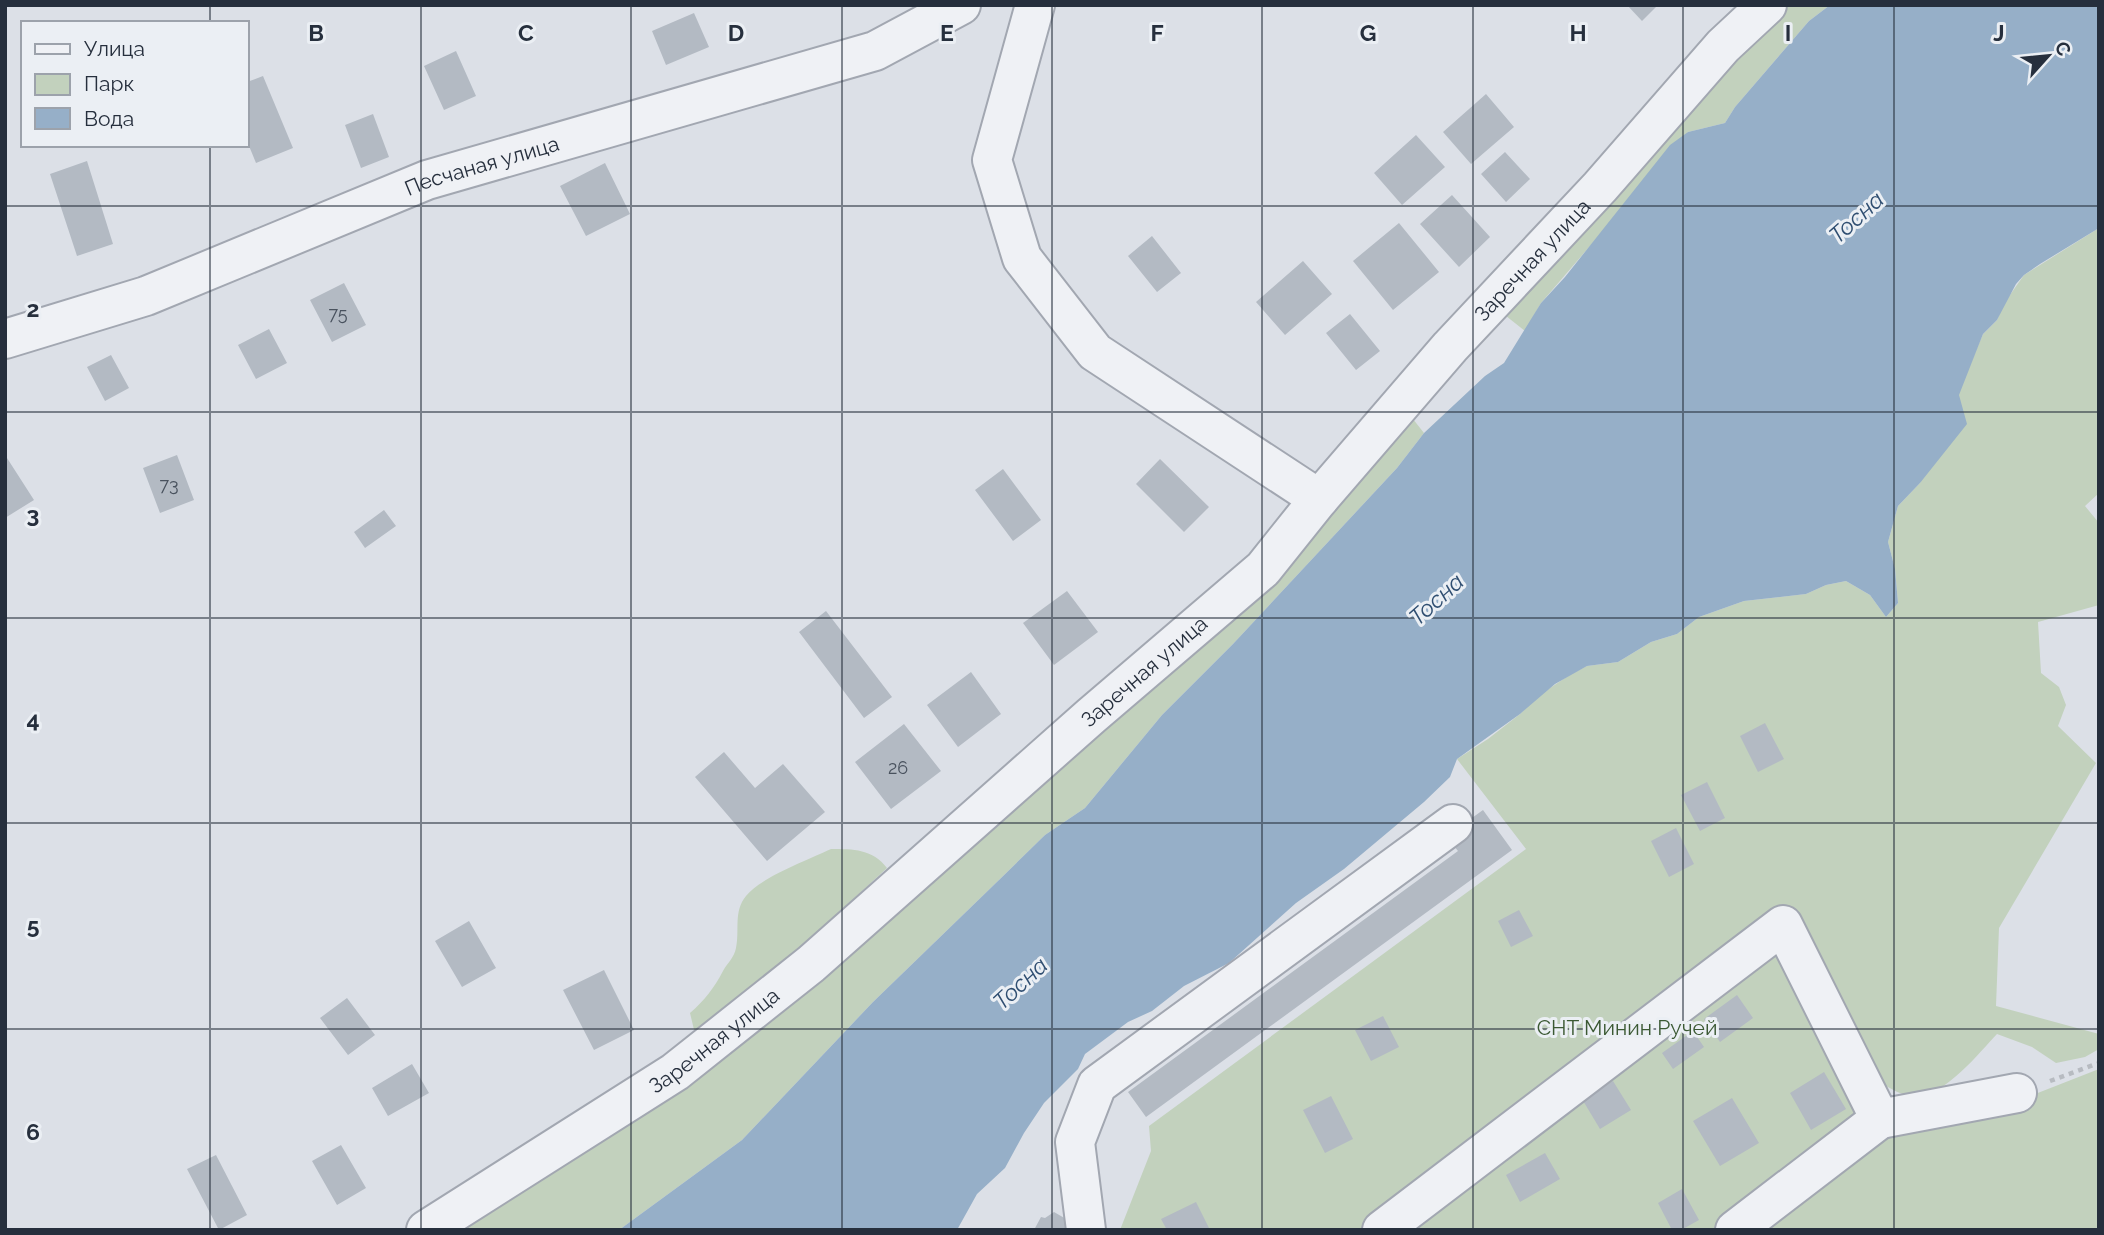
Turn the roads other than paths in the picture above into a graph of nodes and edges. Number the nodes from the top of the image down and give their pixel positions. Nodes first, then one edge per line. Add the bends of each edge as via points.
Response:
1 (961, 5) edge
2 (1035, 5) edge
3 (1767, 5) edge
4 (5, 339) edge
5 (1319, 499) junction
6 (1453, 824) dead end
7 (2017, 1093) road end
8 (1880, 1119) junction
9 (426, 1230) edge
10 (1086, 1230) edge
11 (1382, 1230) edge
12 (1734, 1230) edge

1 - 4 street, Песчаная улица via 875,51 427,180 146,296
2 - 5 street via 992,160 1022,258 1095,352
3 - 5 street, Заречная улица via 1723,46 1600,187 1450,347
5 - 9 street, Заречная улица via 1263,569 811,964 675,1072
6 - 10 street via 1097,1085 1075,1142
7 - 8 street
8 - 11 street via 1783,925
8 - 12 street

